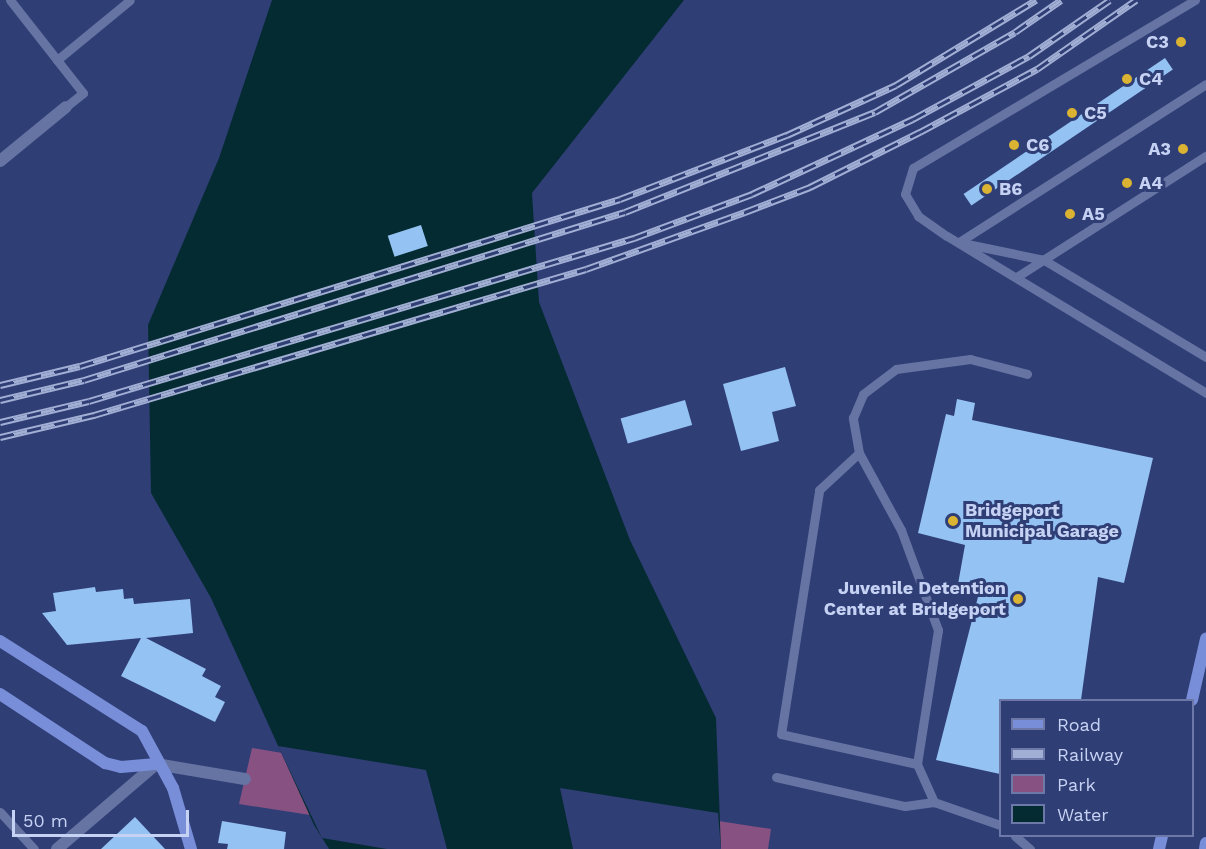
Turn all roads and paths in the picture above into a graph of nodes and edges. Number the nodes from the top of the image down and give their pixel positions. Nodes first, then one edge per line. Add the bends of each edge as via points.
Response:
1 (10, 0) edge
2 (130, 0) edge
3 (1195, 0) edge
4 (57, 60) junction
5 (1206, 84) edge
6 (66, 107) joint
7 (1206, 156) edge
8 (0, 161) edge
9 (959, 242) junction
10 (1044, 260) junction
11 (1018, 276) junction
12 (1206, 357) edge
13 (1027, 374) dead end
14 (1206, 393) edge
15 (859, 453) junction
16 (1206, 639) edge
17 (0, 641) edge
18 (0, 694) edge
19 (1192, 699) edge
20 (156, 764) junction
21 (917, 764) junction
22 (776, 777) dead end
23 (245, 779) dead end
24 (934, 802) junction
25 (0, 812) edge
26 (999, 825) edge
27 (1016, 837) edge
28 (1206, 843) edge
29 (34, 849) edge
30 (57, 849) edge
31 (191, 849) edge
32 (1030, 849) edge
33 (1205, 849) edge

1 - 4 lane
2 - 4 lane
3 - 9 lane via 913,168 905,194 918,216
4 - 6 lane via 83,93
5 - 9 lane
6 - 8 street
7 - 10 lane
9 - 10 lane
9 - 11 lane
10 - 11 lane
10 - 12 lane
11 - 14 lane
13 - 15 lane via 970,359 896,369 863,394 853,418
15 - 21 lane via 901,530 938,630
15 - 21 lane via 819,490 780,734
16 - 19 main road
17 - 20 main road via 130,721 149,742
18 - 20 main road via 105,763 120,767
20 - 23 street
20 - 30 street
20 - 31 main road via 173,789
21 - 24 lane
22 - 24 lane via 905,806
24 - 26 lane
25 - 29 lane
27 - 32 lane
28 - 33 main road

